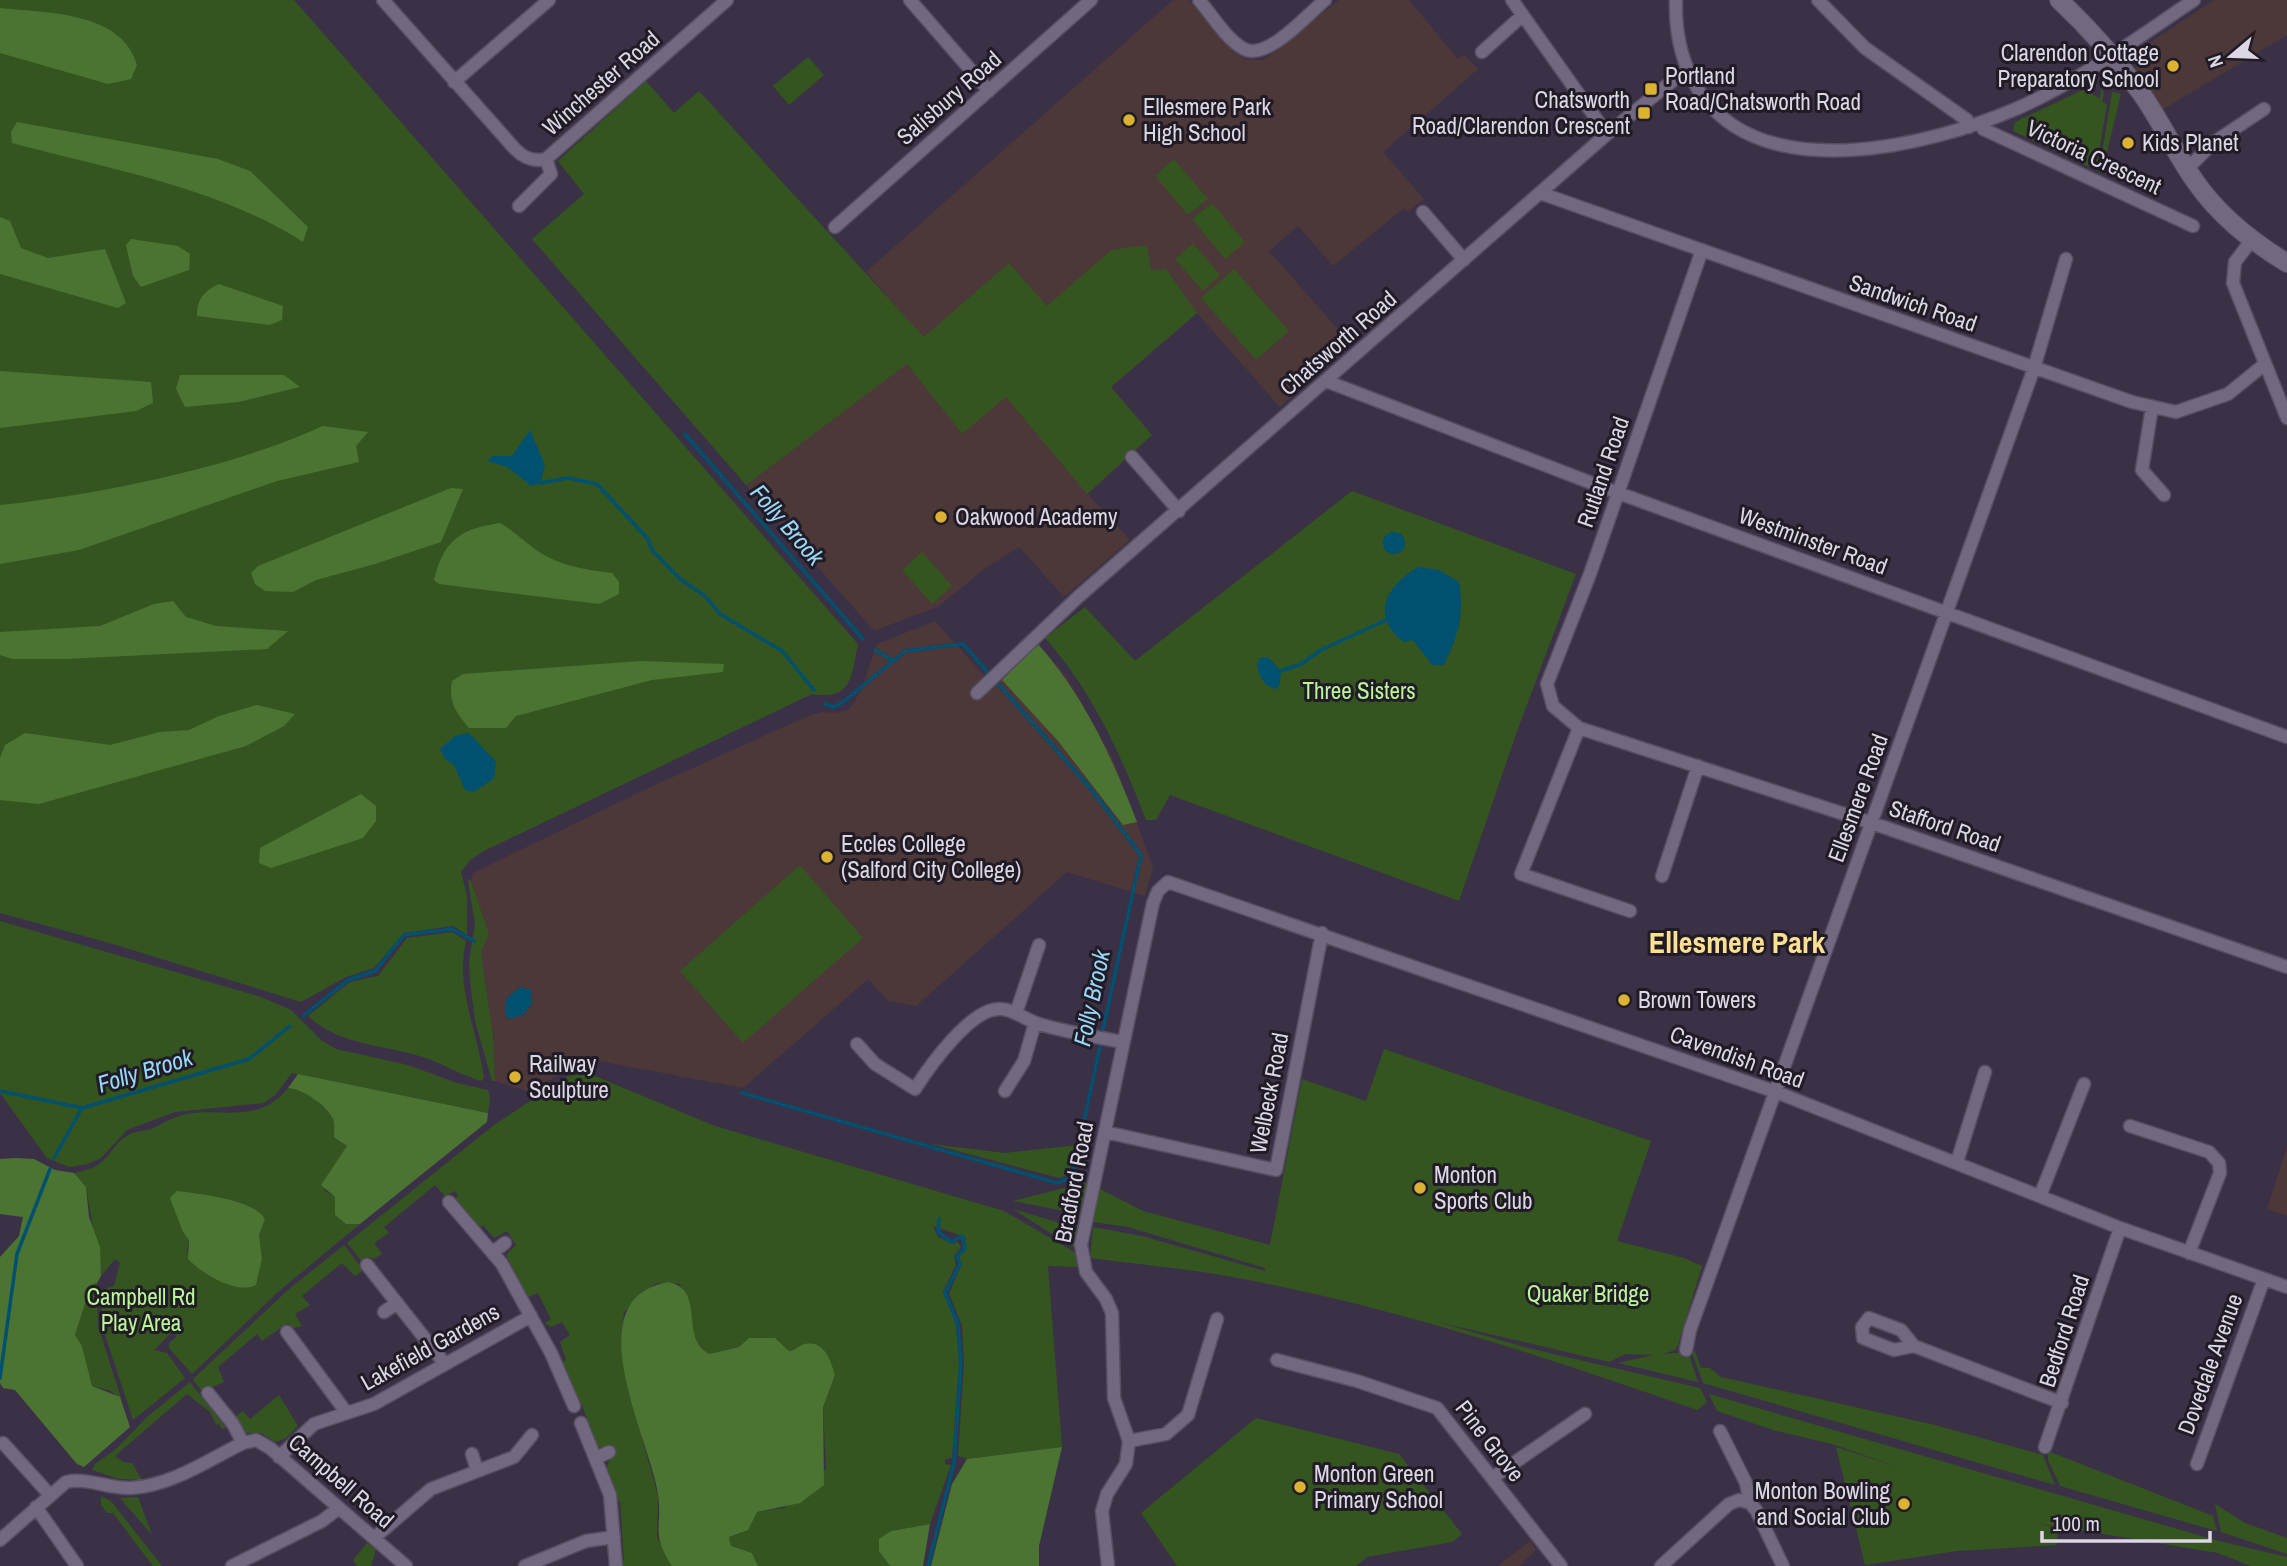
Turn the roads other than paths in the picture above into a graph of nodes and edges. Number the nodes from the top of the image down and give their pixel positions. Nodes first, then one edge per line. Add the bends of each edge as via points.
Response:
1 (383, 0) edge
2 (548, 0) edge
3 (727, 0) edge
4 (910, 0) edge
5 (1091, 0) edge
6 (1199, 0) edge
7 (1325, 0) edge
8 (1512, 0) edge
9 (1676, 0) edge
10 (1818, 0) edge
11 (2059, 0) edge
12 (2194, 0) edge
13 (1523, 15) junction
14 (1482, 52) dead end
15 (2112, 56) junction
16 (1687, 69) junction
17 (454, 82) junction
18 (989, 91) junction
19 (2264, 109) dead end
20 (1975, 125) junction
21 (1607, 134) junction
22 (546, 159) junction
23 (2187, 169) junction
24 (1540, 193) junction
25 (519, 206) dead end
26 (1423, 212) dead end
27 (2193, 226) dead end
28 (835, 227) dead end
29 (2251, 241) junction
30 (1702, 250) junction
31 (2066, 259) dead end
32 (1464, 260) junction
33 (2287, 263) edge
34 (2265, 364) junction
35 (2034, 368) junction
36 (1326, 381) junction
37 (2152, 407) junction
38 (2287, 418) edge
39 (1132, 457) dead end
40 (1618, 492) junction
41 (2164, 495) dead end
42 (1179, 511) junction
43 (1947, 611) junction
44 (980, 690) dead end
45 (1553, 706) joint
46 (1578, 728) junction
47 (2287, 737) edge
48 (1698, 766) junction
49 (1872, 822) junction
50 (1662, 876) dead end
51 (1168, 882) joint
52 (1630, 911) dead end
53 (1322, 933) junction
54 (1039, 945) dead end
55 (2287, 967) edge
56 (1016, 1013) junction
57 (1035, 1023) junction
58 (1123, 1042) junction
59 (857, 1044) dead end
60 (1985, 1072) dead end
61 (2084, 1084) dead end
62 (1005, 1091) dead end
63 (1776, 1092) junction
64 (2130, 1126) dead end
65 (1105, 1132) junction
66 (1957, 1162) junction
67 (2040, 1196) junction
68 (449, 1202) dead end
69 (2120, 1228) junction
70 (505, 1243) dead end
71 (493, 1252) junction
72 (2189, 1253) junction
73 (367, 1265) dead end
74 (2264, 1279) junction
75 (2287, 1287) edge
76 (397, 1303) junction
77 (384, 1312) dead end
78 (531, 1316) junction
79 (1217, 1319) dead end
80 (287, 1332) dead end
81 (1914, 1346) dead end
82 (1686, 1350) dead end
83 (1277, 1360) dead end
84 (445, 1364) junction
85 (208, 1393) dead end
86 (2062, 1403) junction
87 (573, 1406) dead end
88 (346, 1412) junction
89 (1585, 1414) dead end
90 (581, 1423) dead end
91 (1720, 1431) dead end
92 (533, 1434) dead end
93 (1129, 1441) junction
94 (4, 1443) dead end
95 (243, 1443) junction
96 (2045, 1447) dead end
97 (610, 1452) dead end
98 (472, 1454) dead end
99 (2195, 1456) dead end
100 (279, 1457) junction
101 (596, 1458) junction
102 (477, 1470) junction
103 (1493, 1478) junction
104 (50, 1495) junction
105 (1749, 1503) junction
106 (36, 1507) junction
107 (339, 1508) junction
108 (614, 1537) junction
109 (374, 1538) junction
110 (0, 1539) edge
111 (77, 1566) edge
112 (232, 1566) edge
113 (406, 1566) edge
114 (525, 1566) edge
115 (616, 1566) edge
116 (1108, 1566) edge
117 (1562, 1566) edge
118 (1661, 1566) edge
119 (1783, 1566) edge

1 - 17 street
2 - 17 street
3 - 22 street, Winchester Road
4 - 18 street
5 - 18 street, Salisbury Road
6 - 7 street via 1237,44 1255,52 1270,47
8 - 13 street
9 - 16 street via 1676,29
10 - 20 street, Victoria Crescent via 1865,48
11 - 15 main road
12 - 15 street
13 - 14 street
13 - 21 street
15 - 20 street via 2050,92
15 - 23 main road via 2142,94
16 - 20 street via 1704,99 1725,121 1751,137 1783,146 1864,149
16 - 21 street, Chatsworth Road
17 - 22 street, Winchester Road via 514,149 531,160
18 - 28 street, Salisbury Road
19 - 23 street via 2213,143
20 - 27 street, Victoria Crescent
21 - 24 street, Chatsworth Road
22 - 25 street via 551,174
23 - 29 main road via 2214,205
24 - 30 street, Sandwich Road
24 - 32 street, Chatsworth Road
26 - 32 street
29 - 33 main road
29 - 34 street via 2235,262 2232,276
30 - 35 street, Sandwich Road
30 - 40 street, Rutland Road
31 - 35 street, Ellesmere Road
32 - 36 street, Chatsworth Road
34 - 37 street, Sandwich Road via 2228,394 2176,412
34 - 38 street
35 - 37 street, Sandwich Road
35 - 43 street, Ellesmere Road
36 - 40 street, Westminster Road
36 - 42 street, Chatsworth Road
37 - 41 street via 2142,470
39 - 42 street
40 - 43 street, Westminster Road
40 - 45 street, Rutland Road via 1547,684
42 - 44 street, Chatsworth Road
43 - 47 street, Westminster Road
43 - 49 street, Ellesmere Road
45 - 46 street, Stafford Road
46 - 48 street, Stafford Road
46 - 52 street via 1521,874
48 - 49 street, Stafford Road
48 - 50 street
49 - 55 street, Stafford Road
49 - 63 street, Ellesmere Road
51 - 53 street, Cavendish Road
51 - 58 street, Bradford Road via 1153,903
53 - 63 street, Cavendish Road
53 - 65 street, Welbeck Road via 1276,1170
54 - 56 street
56 - 57 street
56 - 59 street via 997,1009 978,1018 944,1049 912,1094 864,1062
57 - 58 street
57 - 62 street via 1024,1061
58 - 65 street, Bradford Road
60 - 66 street
61 - 67 street
63 - 66 street, Cavendish Road
63 - 82 street, Ellesmere Road
64 - 72 street via 2146,1126 2209,1152 2219,1163 2220,1173
65 - 93 street, Bradford Road via 1081,1251 1086,1272 1112,1313 1114,1398
66 - 67 street, Cavendish Road
67 - 69 street, Cavendish Road
68 - 71 street, Lakefield Gardens
69 - 72 street, Cavendish Road
69 - 86 street, Bedford Road
70 - 71 street
71 - 78 street, Lakefield Gardens
72 - 74 street, Cavendish Road
73 - 76 street
74 - 75 street, Cavendish Road
74 - 99 street, Dovedale Avenue
76 - 77 street
76 - 84 street
78 - 84 street, Lakefield Gardens
78 - 87 street, Lakefield Gardens via 548,1336
79 - 93 street via 1188,1415 1166,1434
80 - 88 street
81 - 86 street
83 - 103 street, Pine Grove via 1432,1404
84 - 88 street, Lakefield Gardens via 366,1407
85 - 95 street
86 - 96 street, Bedford Road
88 - 100 street, Lakefield Gardens via 314,1424
89 - 103 street
90 - 101 street
91 - 105 street via 1746,1483
92 - 102 street via 514,1457
93 - 116 street via 1126,1464 1102,1511
94 - 104 street
95 - 100 street, Campbell Road via 260,1442
95 - 104 street via 153,1485 118,1488 75,1480
97 - 101 street
98 - 102 street
100 - 107 street, Campbell Road
101 - 108 street via 613,1505
102 - 109 street via 431,1489
103 - 117 street, Pine Grove
104 - 106 street
105 - 118 street via 1729,1504
105 - 119 street
106 - 110 street
106 - 111 street
107 - 109 street, Campbell Road
107 - 112 street
108 - 114 street via 586,1541
108 - 115 street
109 - 113 street, Campbell Road

